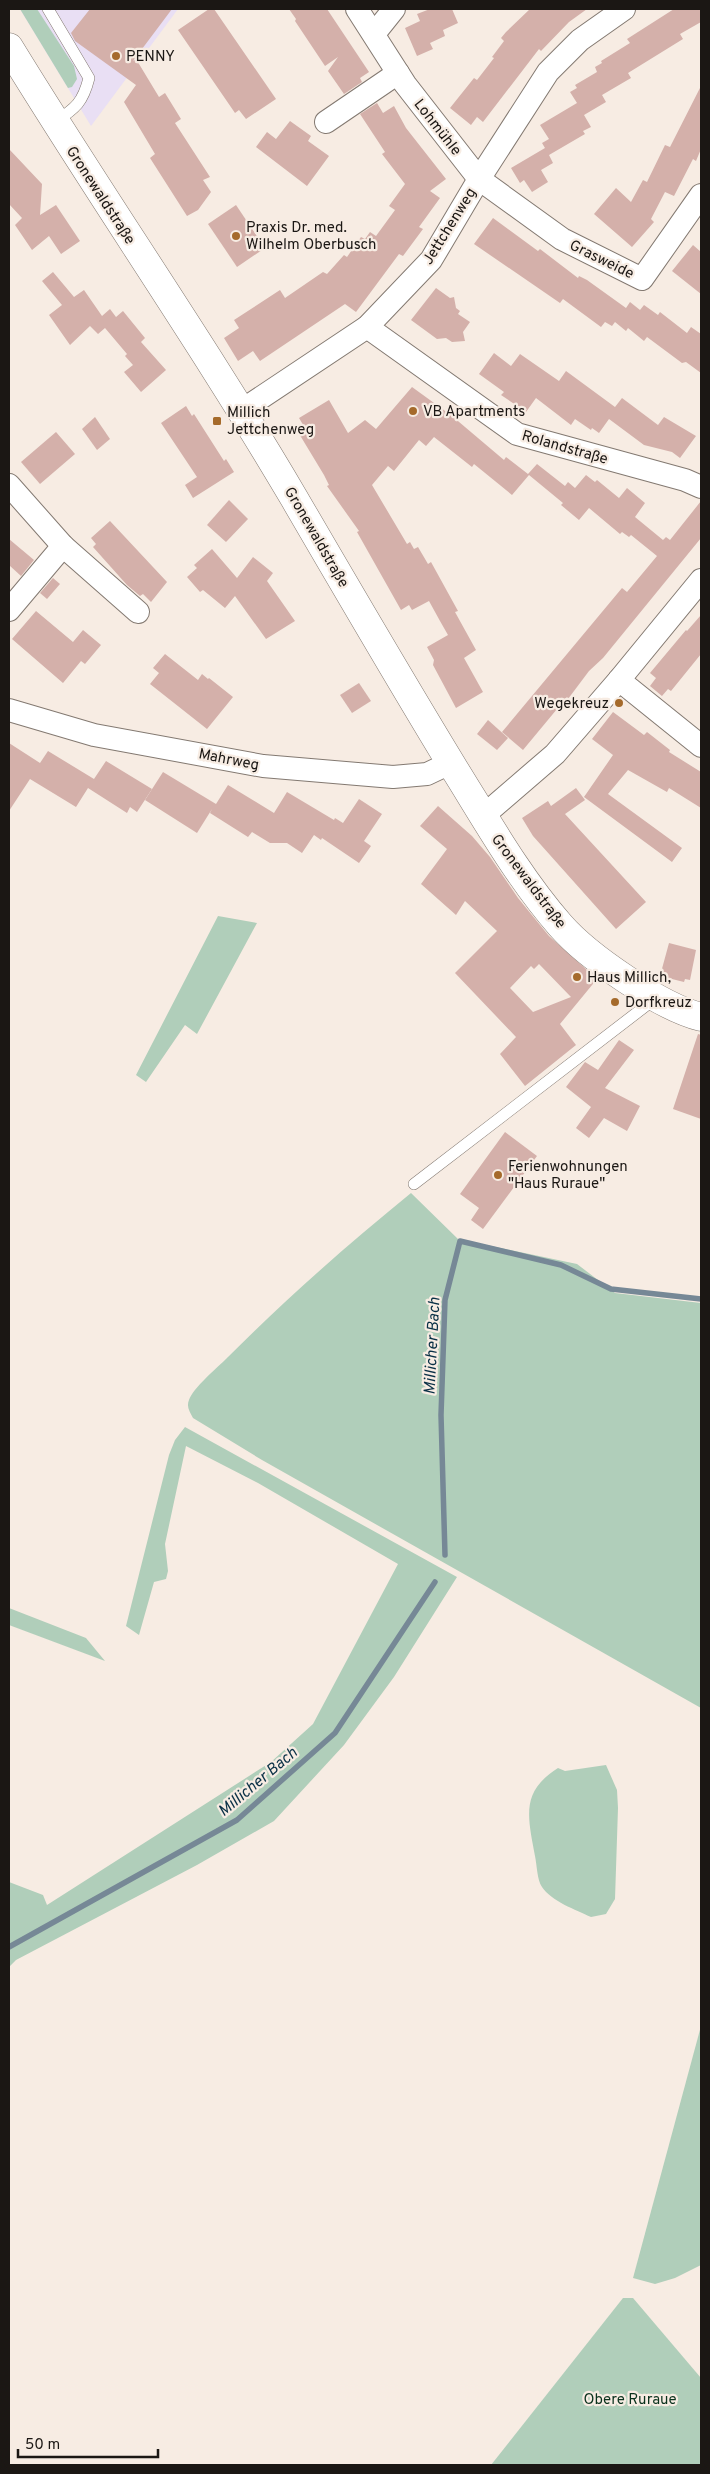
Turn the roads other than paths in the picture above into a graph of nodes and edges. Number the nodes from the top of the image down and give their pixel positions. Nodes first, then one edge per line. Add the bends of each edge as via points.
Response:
1 (48, 9) edge
2 (357, 9) edge
3 (394, 9) edge
4 (624, 9) edge
5 (374, 34) junction
6 (9, 47) edge
7 (398, 74) junction
8 (55, 122) junction
9 (326, 122) dead end
10 (479, 179) junction
11 (701, 195) edge
12 (368, 328) junction
13 (241, 411) junction
14 (9, 485) edge
15 (701, 487) edge
16 (63, 546) junction
17 (701, 580) edge
18 (9, 610) edge
19 (138, 612) dead end
20 (619, 680) junction
21 (9, 710) edge
22 (701, 746) edge
23 (450, 763) junction
24 (483, 816) junction
25 (656, 998) junction
26 (701, 1017) edge
27 (414, 1184) dead end

1 - 8 lane via 89,78 84,96 74,109
2 - 5 street, Lohmühle
3 - 5 street
4 - 10 street, Jettchenweg via 580,40 548,72
5 - 7 street, Lohmühle
6 - 8 main road, Gronewaldstraße
7 - 9 street
7 - 10 street, Lohmühle
8 - 13 main road, Gronewaldstraße
10 - 11 street, Grasweide via 562,240 642,279
10 - 12 street, Jettchenweg via 431,260
12 - 13 street, Jettchenweg
12 - 15 street, Rolandstraße via 517,434
13 - 23 main road, Gronewaldstraße
14 - 16 street
16 - 18 street
16 - 19 street
17 - 20 street
20 - 22 street
20 - 24 street via 555,754
21 - 23 street, Mahrweg via 94,735 263,766 393,778 427,774
23 - 24 main road, Gronewaldstraße
24 - 25 main road, Gronewaldstraße via 506,856 562,928 609,967
25 - 26 main road, Gronewaldstraße
25 - 27 lane

